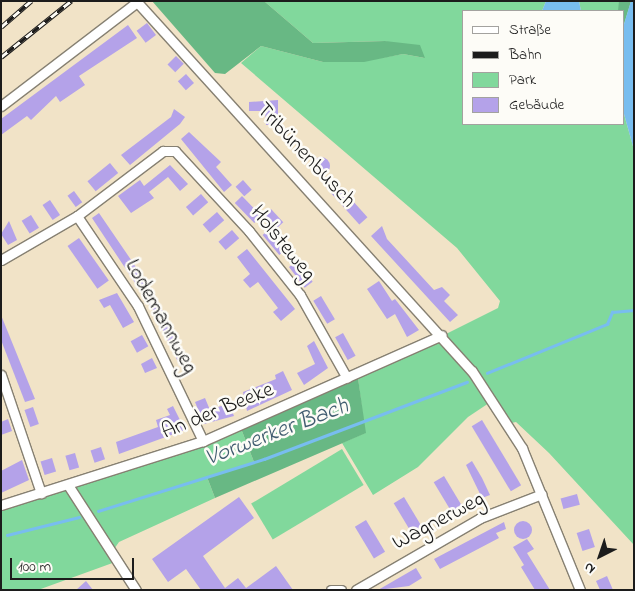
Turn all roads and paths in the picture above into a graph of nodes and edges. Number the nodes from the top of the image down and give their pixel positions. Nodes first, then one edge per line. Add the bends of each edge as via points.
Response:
1 (137, 2) edge
2 (1, 106) edge
3 (77, 216) junction
4 (1, 260) edge
5 (443, 336) junction
6 (1, 375) edge
7 (347, 378) junction
8 (203, 441) junction
9 (68, 485) junction
10 (41, 492) junction
11 (542, 494) junction
12 (1, 505) edge
13 (136, 590) edge
14 (331, 590) edge
15 (341, 590) edge
16 (356, 590) edge
17 (580, 590) edge

1 - 2 street
1 - 5 street, Tribünenbusch
3 - 4 street
3 - 7 street, Holsteweg via 169,149 249,231 300,295
3 - 8 street, Lodemannweg via 156,338
5 - 7 street, An der Beeke
5 - 11 street, Tribünenbusch via 508,424
6 - 10 street
7 - 8 street, An der Beeke
8 - 9 street, An der Beeke
9 - 10 street, An der Beeke
9 - 13 street
10 - 12 street, An der Beeke
11 - 16 street, Wagnerweg via 480,518
11 - 17 street, Tribünenbusch
14 - 15 street

